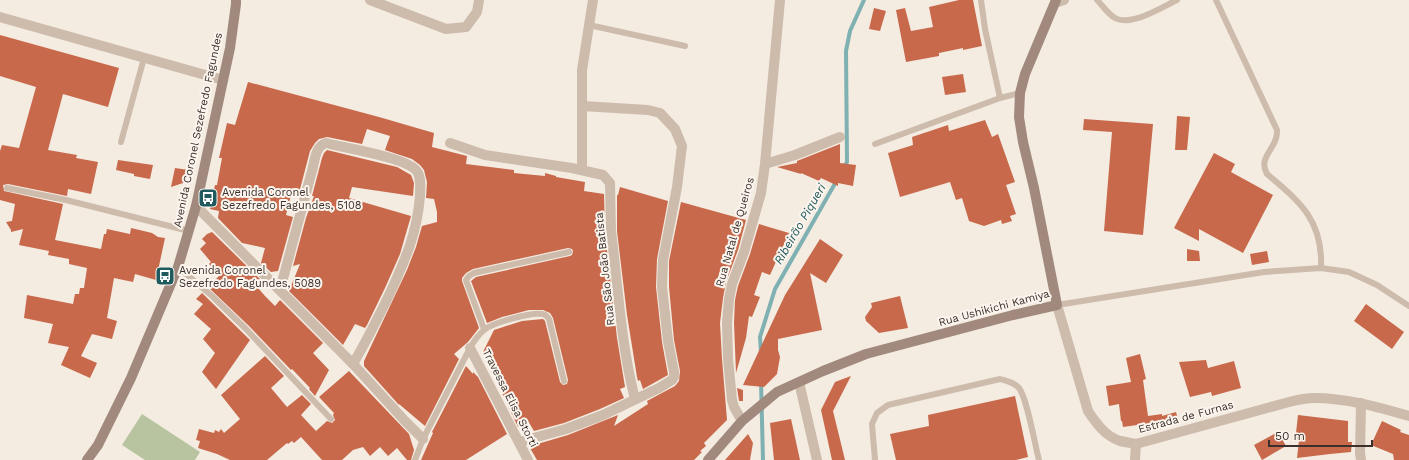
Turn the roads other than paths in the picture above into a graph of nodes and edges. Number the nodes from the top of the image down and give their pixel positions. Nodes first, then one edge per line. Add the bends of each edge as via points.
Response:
1 (236, 0) edge
2 (370, 0) edge
3 (478, 0) edge
4 (593, 0) edge
5 (780, 0) edge
6 (981, 0) edge
7 (1098, 0) edge
8 (1177, 0) edge
9 (1216, 0) edge
10 (1058, 1) edge
11 (0, 17) edge
12 (589, 25) junction
13 (685, 46) dead end
14 (144, 58) junction
15 (223, 80) junction
16 (1020, 93) junction
17 (1000, 98) junction
18 (582, 106) junction
19 (840, 137) dead end
20 (121, 142) dead end
21 (450, 143) dead end
22 (876, 144) dead end
23 (765, 164) junction
24 (582, 170) junction
25 (7, 188) dead end
26 (196, 206) junction
27 (189, 230) junction
28 (569, 252) dead end
29 (178, 267) junction
30 (1321, 268) junction
31 (280, 290) junction
32 (1057, 305) junction
33 (1409, 306) edge
34 (484, 329) junction
35 (470, 348) junction
36 (353, 364) junction
37 (564, 381) dead end
38 (799, 382) junction
39 (635, 399) junction
40 (1361, 403) junction
41 (1409, 416) edge
42 (331, 419) dead end
43 (745, 419) junction
44 (422, 439) junction
45 (1136, 444) junction
46 (521, 446) junction
47 (87, 460) edge
48 (415, 460) edge
49 (519, 460) edge
50 (528, 460) edge
51 (708, 460) edge
52 (817, 460) edge
53 (875, 460) edge
54 (1039, 460) edge
55 (1135, 460) edge
56 (1361, 460) edge

1 - 15 main road, Avenida Coronel Sezefredo Fagundes
2 - 3 street via 446,29 466,27 477,12
4 - 12 street
5 - 23 street, Rua Natal de Queiros
6 - 17 lane
7 - 8 lane via 1114,18 1122,20 1140,17
9 - 30 lane via 1277,130 1275,143 1264,160 1264,170 1304,208 1318,237
10 - 16 main road, Rua Ushikichi Kamiya via 1025,74
11 - 14 street
12 - 13 lane
12 - 18 street via 582,70
14 - 15 street
14 - 20 lane
15 - 26 main road, Avenida Coronel Sezefredo Fagundes
16 - 17 lane
16 - 32 main road, Rua Ushikichi Kamiya via 1019,117 1023,142
17 - 22 lane
18 - 24 street
18 - 39 street via 660,113 675,129 682,146 663,260 662,287 674,377 659,388
19 - 23 street
21 - 24 street, Rua São João Batista via 485,155
23 - 43 street, Rua Natal de Queiros via 761,193 732,284 727,323 732,400
24 - 39 street, Rua São João Batista via 603,175 610,183 611,231 629,375
25 - 27 lane
26 - 27 main road, Avenida Coronel Sezefredo Fagundes
26 - 31 street
27 - 29 main road, Avenida Coronel Sezefredo Fagundes
28 - 34 lane via 469,276 466,280
29 - 42 lane via 245,328
29 - 47 main road, Avenida Coronel Sezefredo Fagundes via 131,378 98,445
30 - 32 lane via 1264,272
30 - 33 lane via 1349,272 1377,285
31 - 36 street
31 - 36 street via 318,147 326,143 390,158 411,166 421,182 416,229 381,312
32 - 38 main road, Rua Ushikichi Kamiya via 866,354
32 - 45 street, Estrada de Furnas via 1088,410 1096,424 1107,433 1120,441
34 - 35 lane, Travessa Elisa Storti
34 - 37 lane via 536,313 546,316 549,319
35 - 44 lane, Travessa Elisa Storti
35 - 46 street, Travessa Elisa Storti
36 - 44 street
38 - 43 main road, Rua Ushikichi Kamiya via 777,392
38 - 52 street
39 - 46 street via 580,424
40 - 41 street, Estrada de Furnas
40 - 45 street, Estrada de Furnas via 1312,398 1289,402
40 - 56 street
43 - 51 main road, Rua Ushikichi Kamiya
44 - 48 lane, Travessa Elisa Storti
45 - 55 street
46 - 49 street
46 - 50 street, Travessa Elisa Storti
53 - 54 lane via 872,424 877,413 888,405 1000,379 1009,381 1019,388 1024,398

